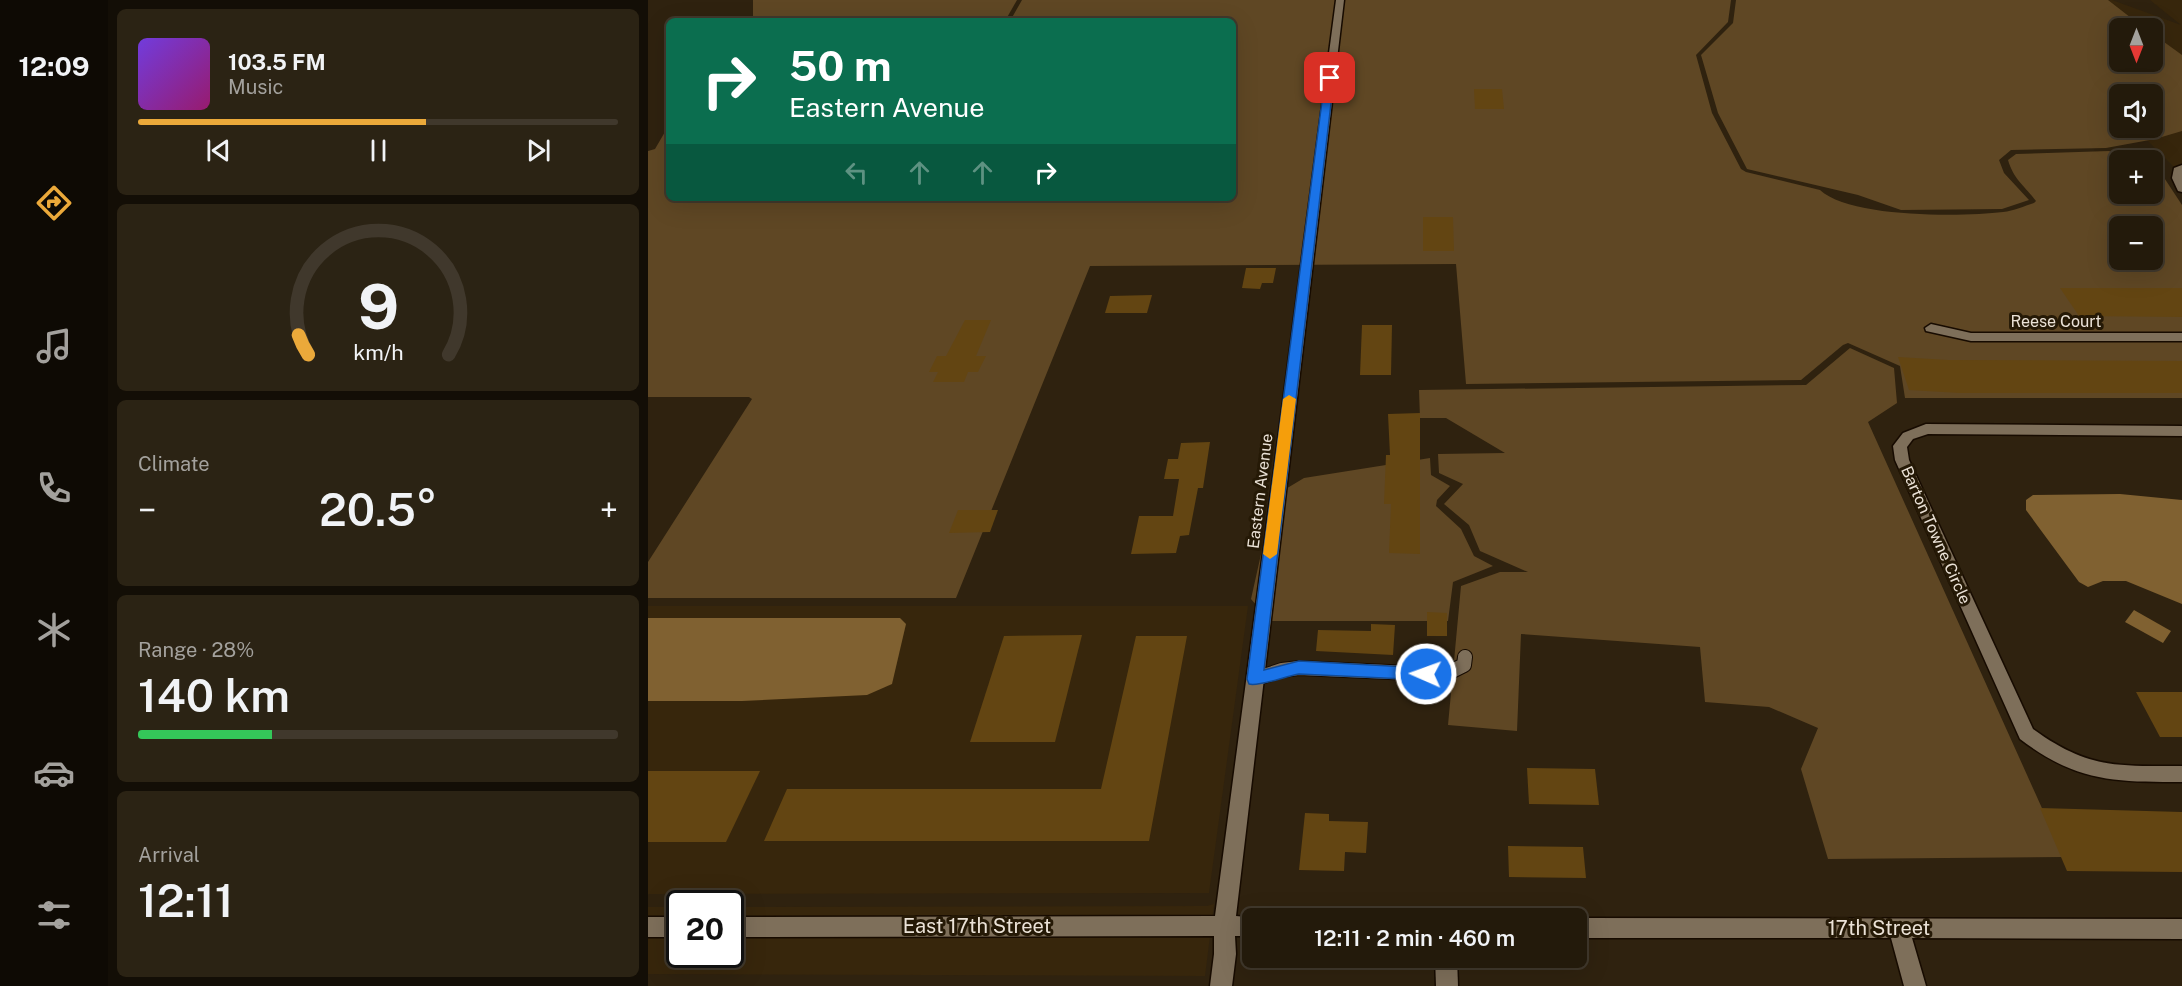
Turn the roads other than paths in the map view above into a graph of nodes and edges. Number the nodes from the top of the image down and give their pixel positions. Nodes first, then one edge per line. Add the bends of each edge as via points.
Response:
1 (1340, 0) edge
2 (2182, 168) edge
3 (2182, 189) edge
4 (1931, 328) dead end
5 (2182, 337) edge
6 (2182, 431) edge
7 (1465, 657) dead end
8 (1255, 679) junction
9 (2182, 774) edge
10 (1224, 926) junction
11 (1242, 926) edge
12 (648, 927) edge
13 (666, 927) edge
14 (744, 927) edge
15 (1587, 928) edge
16 (1898, 928) junction
17 (2182, 929) edge
18 (1446, 968) edge
19 (1221, 986) edge
20 (1447, 986) edge
21 (1915, 986) edge

1 - 8 street, Eastern Avenue
2 - 3 street via 2177,178
4 - 5 street, Reese Court via 1971,337
6 - 9 street, Barton Towne Circle via 1926,429 1908,436 1900,446 1902,460 2026,734 2070,763 2104,773
7 - 8 lane via 1464,665 1446,673 1299,668
8 - 10 street, Eastern Avenue
10 - 11 street
10 - 14 street, East 17th Street
10 - 19 street, Eastern Avenue
12 - 13 street
15 - 16 street, 17th Street
16 - 17 street, 17th Street
16 - 21 street
18 - 20 street

